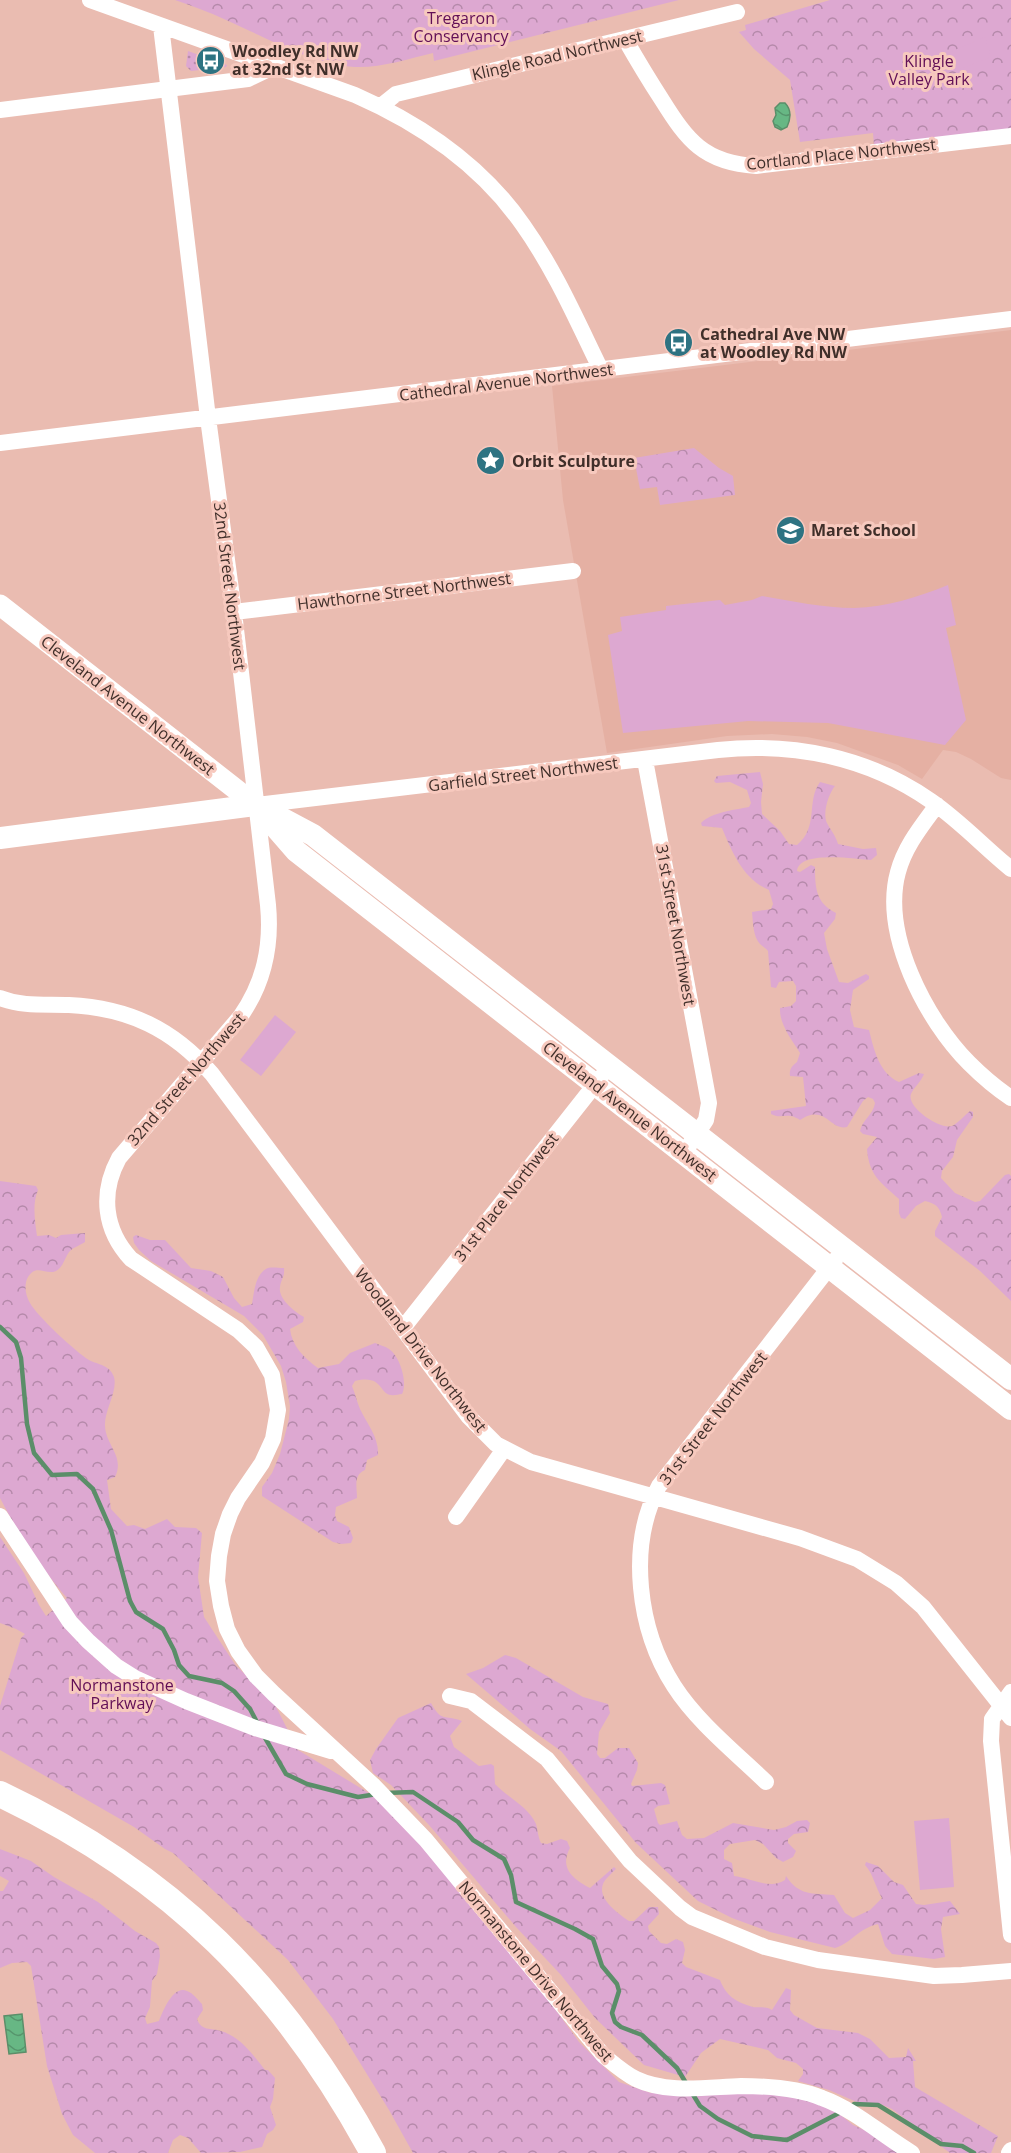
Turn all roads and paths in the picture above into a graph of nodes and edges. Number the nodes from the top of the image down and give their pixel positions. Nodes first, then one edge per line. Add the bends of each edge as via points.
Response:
1 (90, 0) edge
2 (737, 12) dead end
3 (161, 26) junction
4 (625, 39) junction
5 (273, 67) junction
6 (168, 89) junction
7 (381, 106) junction
8 (0, 110) edge
9 (1011, 136) edge
10 (1011, 319) edge
11 (601, 370) junction
12 (208, 418) junction
13 (0, 443) edge
14 (573, 571) dead end
15 (0, 605) edge
16 (234, 612) junction
17 (645, 760) junction
18 (256, 805) junction
19 (937, 805) junction
20 (0, 838) edge
21 (1011, 869) edge
22 (455, 945) junction
23 (441, 963) junction
24 (0, 998) edge
25 (201, 1061) junction
26 (610, 1066) junction
27 (596, 1084) junction
28 (1011, 1098) edge
29 (696, 1135) junction
30 (683, 1154) junction
31 (837, 1258) junction
32 (403, 1328) junction
33 (1008, 1377) edge
34 (989, 1392) junction
35 (1011, 1409) edge
36 (504, 1449) junction
37 (653, 1498) junction
38 (0, 1516) edge
39 (456, 1517) dead end
40 (450, 1696) dead end
41 (1008, 1705) edge
42 (335, 1752) junction
43 (766, 1782) dead end
44 (0, 1794) edge
45 (1011, 1935) edge
46 (1011, 1971) edge
47 (373, 2153) edge
48 (912, 2153) edge

1 - 3 street
2 - 4 street, Klingle Road Northwest
3 - 5 street
3 - 6 street, 32nd Street Northwest
4 - 7 street, Klingle Road Northwest via 396,94
4 - 9 street, Cortland Place Northwest via 678,126 712,157 731,163 756,166
5 - 6 street via 248,79
5 - 7 street
6 - 8 street
6 - 12 street, 32nd Street Northwest
7 - 11 street via 422,129 459,157 510,208 548,264
10 - 11 street, Cathedral Avenue Northwest
11 - 12 street, Cathedral Avenue Northwest
12 - 13 street, Cathedral Avenue Northwest
12 - 16 street, 32nd Street Northwest
14 - 16 street, Hawthorne Street Northwest
15 - 18 street, Cleveland Avenue Northwest
16 - 18 street, 32nd Street Northwest
17 - 18 street, Garfield Street Northwest
17 - 19 street, Garfield Street Northwest via 736,748 803,750 884,775
17 - 29 street, 31st Street Northwest via 708,1102 706,1120
18 - 20 main road, Garfield Street Northwest
18 - 22 main road, Cleveland Avenue Northwest via 313,835
18 - 23 main road, Cleveland Avenue Northwest via 296,851
18 - 25 street, 32nd Street Northwest via 270,927 268,953 250,1002
19 - 21 street, Garfield Street Northwest
19 - 28 street via 910,843 898,873 894,903 897,933 919,991 941,1029 969,1063
22 - 23 main road
22 - 26 main road, Cleveland Avenue Northwest
23 - 27 main road, Cleveland Avenue Northwest
24 - 25 street, Woodland Drive Northwest via 24,1004 88,1006 124,1014 167,1034
25 - 32 street, Woodland Drive Northwest
25 - 42 street, 32nd Street Northwest via 119,1158 107,1188 108,1218 118,1242 131,1259 238,1330 256,1347 272,1375 278,1410 273,1439 225,1527 218,1563 219,1598 230,1636 247,1664
26 - 27 street, 31st Place Northwest
26 - 29 main road, Cleveland Avenue Northwest
27 - 30 main road, Cleveland Avenue Northwest
27 - 32 street, 31st Place Northwest
29 - 30 street, 31st Street Northwest
29 - 31 main road, Cleveland Avenue Northwest
30 - 31 main road, Cleveland Avenue Northwest
31 - 33 main road, Cleveland Avenue Northwest
31 - 34 main road, Cleveland Avenue Northwest
31 - 37 street, 31st Street Northwest via 676,1463
32 - 36 street, Woodland Drive Northwest via 468,1416
33 - 34 main road
34 - 35 main road, Cleveland Avenue Northwest
36 - 37 street, Woodland Drive Northwest via 531,1462
36 - 39 street
37 - 41 street, Woodland Drive Northwest via 819,1544 876,1570 923,1607
37 - 43 street, 31st Street Northwest via 640,1572 643,1605 654,1648 682,1697
38 - 42 street via 62,1611 102,1655 135,1678 186,1701 255,1728
40 - 46 street via 471,1701 547,1759 630,1862 692,1917 765,1947 808,1959 934,1976
41 - 45 street via 992,1719 991,1741
42 - 48 street, Normanstone Drive Northwest via 380,1792 432,1848 603,2055 622,2071 652,2085 743,2086 823,2098
44 - 47 main road via 32,1809 134,1872 237,1960 305,2042

